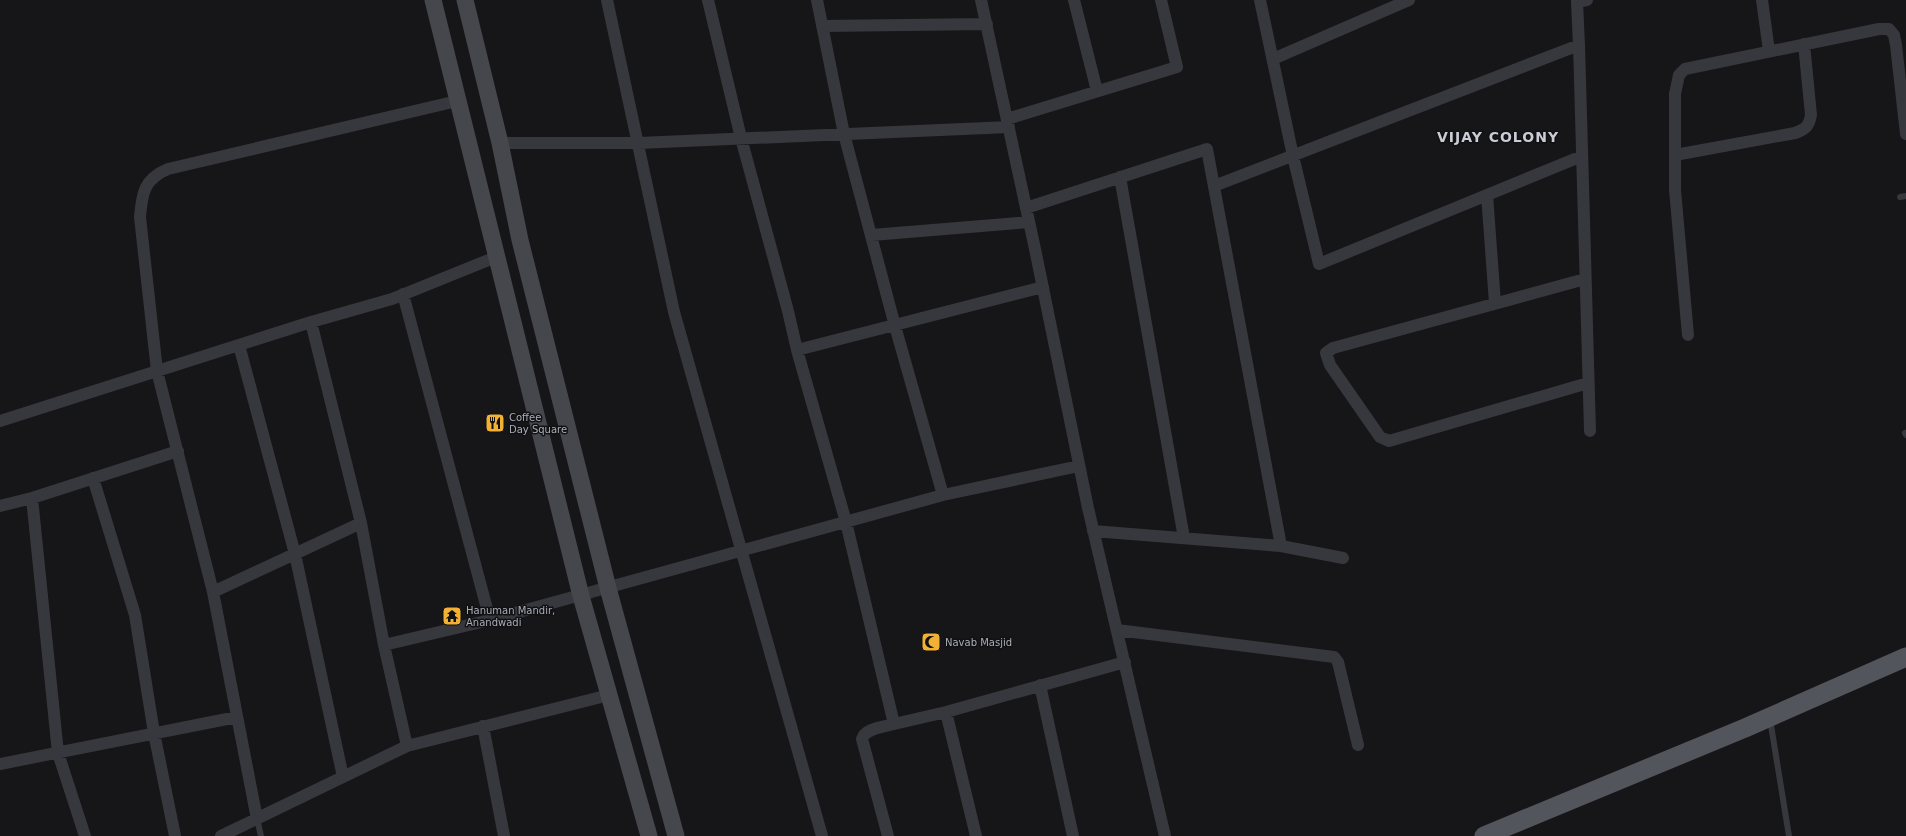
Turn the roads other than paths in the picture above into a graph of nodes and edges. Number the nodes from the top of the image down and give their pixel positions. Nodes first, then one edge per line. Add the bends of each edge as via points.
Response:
1 (433, 0) edge
2 (465, 0) edge
3 (608, 0) edge
4 (708, 0) edge
5 (817, 0) edge
6 (981, 0) edge
7 (1074, 0) edge
8 (1161, 0) edge
9 (1260, 0) edge
10 (1409, 0) edge
11 (1587, 0) edge
12 (1762, 0) edge
13 (987, 24) junction
14 (822, 26) junction
15 (1804, 44) junction
16 (1579, 45) junction
17 (1769, 51) junction
18 (1273, 59) junction
19 (1097, 91) junction
20 (456, 101) junction
21 (1008, 123) junction
22 (844, 134) junction
23 (1906, 134) edge
24 (740, 138) junction
25 (500, 143) junction
26 (639, 143) junction
27 (1675, 155) junction
28 (1292, 156) junction
29 (1582, 156) junction
30 (1120, 177) junction
31 (1214, 186) junction
32 (1487, 195) junction
33 (1026, 208) junction
34 (1029, 222) junction
35 (872, 235) junction
36 (496, 257) junction
37 (1585, 279) junction
38 (1043, 287) junction
39 (403, 294) junction
40 (1495, 303) junction
41 (311, 322) junction
42 (895, 326) junction
43 (1688, 335) dead end
44 (240, 345) junction
45 (797, 350) junction
46 (157, 371) junction
47 (1588, 383) junction
48 (0, 421) edge
49 (1590, 431) dead end
50 (178, 451) junction
51 (1079, 466) junction
52 (93, 478) junction
53 (943, 495) junction
54 (32, 498) junction
55 (0, 506) edge
56 (846, 522) junction
57 (361, 523) junction
58 (1093, 531) junction
59 (1184, 538) junction
60 (1281, 546) junction
61 (741, 551) junction
62 (296, 554) junction
63 (1343, 558) dead end
64 (608, 588) junction
65 (213, 592) junction
66 (581, 596) junction
67 (490, 620) junction
68 (1117, 630) junction
69 (384, 645) junction
70 (1906, 657) edge
71 (1125, 662) junction
72 (1040, 685) junction
73 (609, 695) junction
74 (946, 712) junction
75 (237, 717) junction
76 (1769, 717) junction
77 (894, 724) junction
78 (483, 726) junction
79 (154, 733) junction
80 (1358, 745) dead end
81 (407, 746) junction
82 (58, 753) junction
83 (0, 764) edge
84 (343, 777) junction
85 (257, 819) junction
86 (1487, 835) edge
87 (86, 836) edge
88 (175, 836) edge
89 (222, 836) edge
90 (261, 836) edge
91 (504, 836) edge
92 (649, 836) edge
93 (676, 836) edge
94 (822, 836) edge
95 (888, 836) edge
96 (976, 836) edge
97 (1073, 836) edge
98 (1165, 836) edge
99 (1789, 836) edge

1 - 20 main road
2 - 25 main road
3 - 26 street
4 - 24 street
5 - 14 street
6 - 13 street
7 - 19 street
8 - 19 street via 1177,67
9 - 18 street
10 - 18 street
11 - 16 street via 1578,2
12 - 17 street
13 - 14 street
13 - 21 street
14 - 22 street
15 - 17 street
15 - 23 street via 1889,29 1894,35 1896,45
15 - 27 street via 1812,115 1805,129
16 - 28 street
16 - 29 street
17 - 27 street via 1692,67 1679,75 1675,94
18 - 28 street
19 - 21 street
20 - 36 main road
20 - 46 street via 168,169 156,174 147,184 140,217
21 - 22 street
21 - 33 street
22 - 24 street
22 - 35 street
24 - 26 street
24 - 45 street
25 - 26 street
25 - 64 main road via 522,247
26 - 61 street via 674,312
27 - 43 street via 1675,202
28 - 31 street
28 - 32 street via 1320,264
29 - 32 street
29 - 37 street
30 - 31 street via 1207,149
30 - 33 street
30 - 59 street
31 - 60 street
32 - 40 street
33 - 34 street
34 - 35 street
34 - 38 street
35 - 42 street
36 - 39 street
36 - 66 main road
37 - 40 street
37 - 47 street
38 - 42 street
38 - 51 street
39 - 41 street
39 - 67 street
40 - 47 street via 1333,348 1326,353 1380,438 1389,441
41 - 44 street
41 - 57 street
42 - 45 street
42 - 53 street
44 - 46 street
44 - 62 street
45 - 56 street
46 - 48 street
46 - 50 street
47 - 49 street
50 - 52 street
50 - 65 street
51 - 53 street
51 - 58 street
52 - 54 street
52 - 79 street via 132,603
53 - 56 street
54 - 55 street
54 - 82 street
56 - 61 street
56 - 77 street
57 - 62 street
57 - 69 street
58 - 59 street
58 - 68 street
59 - 60 street
60 - 63 street
61 - 64 street
61 - 94 street
62 - 65 street
62 - 84 street
64 - 66 street
64 - 93 main road
65 - 75 street
66 - 67 street
66 - 73 main road
67 - 69 street
68 - 71 street
68 - 80 street via 1334,657 1340,668
69 - 81 street
70 - 76 main road
71 - 72 street
71 - 98 street
72 - 74 street
72 - 97 street
73 - 78 street
73 - 92 main road
74 - 77 street
74 - 96 street
75 - 79 street
75 - 85 street
76 - 86 main road
76 - 99 lane
77 - 95 street via 867,732 862,739
78 - 81 street
78 - 91 street
79 - 82 street
79 - 88 street
81 - 84 street
82 - 83 street
82 - 87 street
84 - 85 street
85 - 89 street
85 - 90 lane

